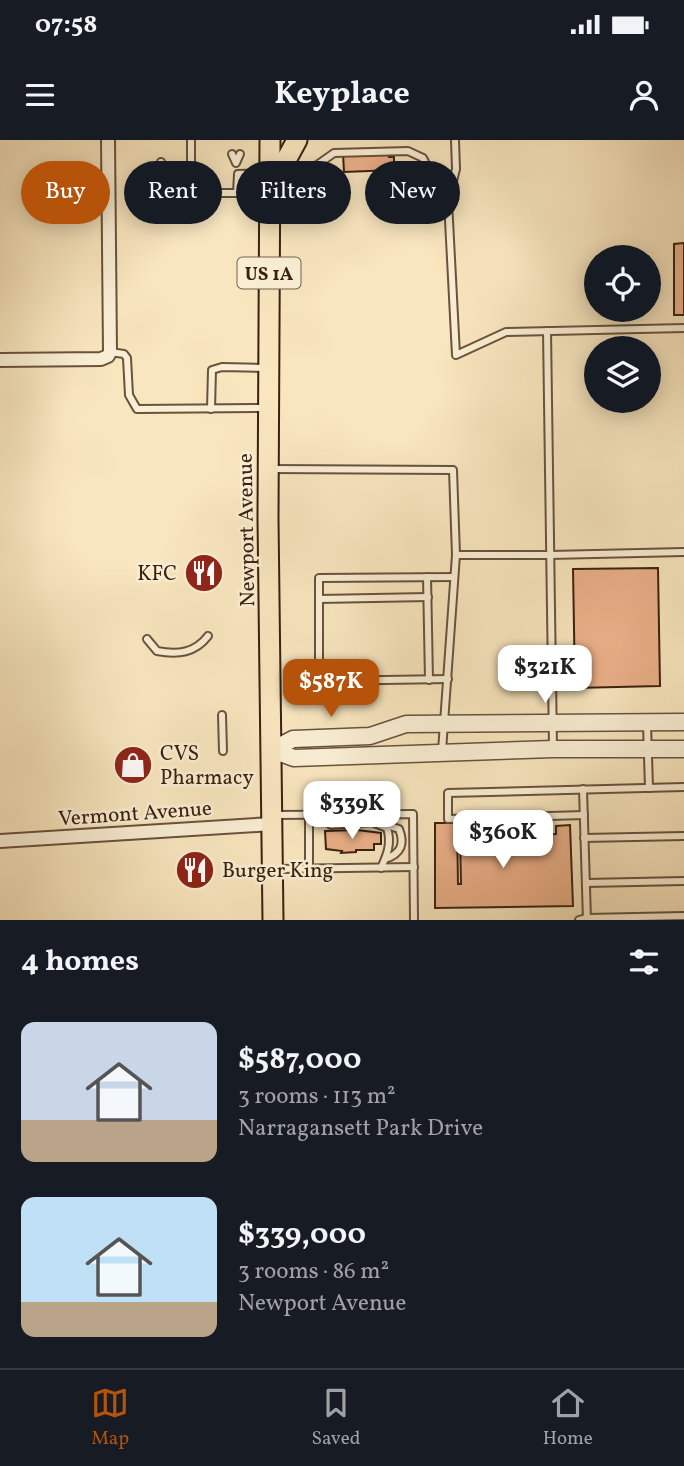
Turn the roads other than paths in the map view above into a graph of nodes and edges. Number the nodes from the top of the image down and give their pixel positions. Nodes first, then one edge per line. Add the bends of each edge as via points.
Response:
1 (107, 140) edge
2 (191, 140) edge
3 (270, 140) edge
4 (297, 140) edge
5 (455, 140) edge
6 (232, 153) dead end
7 (240, 154) dead end
8 (191, 161) edge
9 (237, 161) edge
10 (270, 161) edge
11 (283, 161) edge
12 (323, 161) edge
13 (424, 161) edge
14 (236, 163) edge
15 (270, 224) edge
16 (684, 328) edge
17 (547, 331) junction
18 (109, 354) junction
19 (0, 360) edge
20 (268, 368) junction
21 (268, 408) junction
22 (211, 409) junction
23 (268, 469) junction
24 (684, 552) edge
25 (456, 555) junction
26 (550, 555) junction
27 (427, 577) junction
28 (454, 577) junction
29 (428, 597) junction
30 (319, 599) junction
31 (208, 636) dead end
32 (147, 639) dead end
33 (448, 679) junction
34 (429, 680) junction
35 (222, 715) dead end
36 (647, 722) junction
37 (684, 722) edge
38 (552, 723) junction
39 (444, 724) junction
40 (684, 748) edge
41 (553, 749) junction
42 (649, 749) junction
43 (272, 750) junction
44 (223, 751) dead end
45 (442, 752) junction
46 (684, 787) edge
47 (649, 788) junction
48 (583, 789) junction
49 (309, 815) junction
50 (318, 815) junction
51 (584, 816) junction
52 (272, 820) junction
53 (372, 822) junction
54 (684, 836) edge
55 (584, 838) junction
56 (0, 841) edge
57 (385, 859) junction
58 (414, 867) junction
59 (309, 868) junction
60 (381, 868) junction
61 (273, 869) junction
62 (684, 881) edge
63 (586, 883) junction
64 (684, 916) edge
65 (584, 919) edge
66 (273, 920) edge
67 (414, 920) edge

1 - 18 street
2 - 8 lane
3 - 10 main road, Newport Avenue / US 1A
4 - 11 main road
5 - 17 lane via 456,169 448,201 456,355 506,332
6 - 14 lane
7 - 9 lane
12 - 13 lane via 334,153 408,151
15 - 20 main road, Newport Avenue / US 1A
16 - 17 lane
17 - 26 lane
18 - 19 street via 101,359
18 - 22 lane via 127,358 130,396 136,409
20 - 21 main road, Newport Avenue / US 1A
20 - 22 lane via 212,370
21 - 22 lane
21 - 23 main road, Newport Avenue / US 1A
23 - 25 lane via 453,470
23 - 43 main road, Newport Avenue / US 1A
24 - 26 lane
25 - 26 lane
25 - 28 lane
26 - 38 lane
27 - 28 lane
27 - 29 lane
27 - 30 lane via 319,578
28 - 33 lane
29 - 30 lane
29 - 34 lane
30 - 34 lane via 319,681
31 - 32 lane via 190,651 157,651
33 - 34 lane
33 - 39 lane
35 - 44 lane
36 - 37 street
36 - 38 street
36 - 42 lane
38 - 39 street
38 - 41 lane
39 - 43 street via 405,724 370,736 293,738
39 - 45 lane
40 - 42 street
41 - 42 street
41 - 45 street
42 - 47 lane
43 - 45 street via 294,758
43 - 52 main road, Newport Avenue / US 1A
46 - 47 lane
47 - 48 lane
48 - 51 lane
48 - 51 lane via 447,793 448,818
49 - 50 lane
49 - 52 lane
49 - 59 lane
50 - 53 lane via 331,825
50 - 58 lane via 413,814
51 - 55 lane
52 - 56 street, Vermont Avenue
52 - 61 main road, Newport Avenue / US 1A
53 - 57 lane via 387,828 390,836
53 - 57 lane via 399,829 403,839 395,856
54 - 55 lane
55 - 63 lane
57 - 60 lane
58 - 60 lane
58 - 67 lane
59 - 60 lane
59 - 61 lane
61 - 66 main road, Newport Avenue / US 1A
62 - 63 lane
63 - 65 lane
64 - 65 lane

